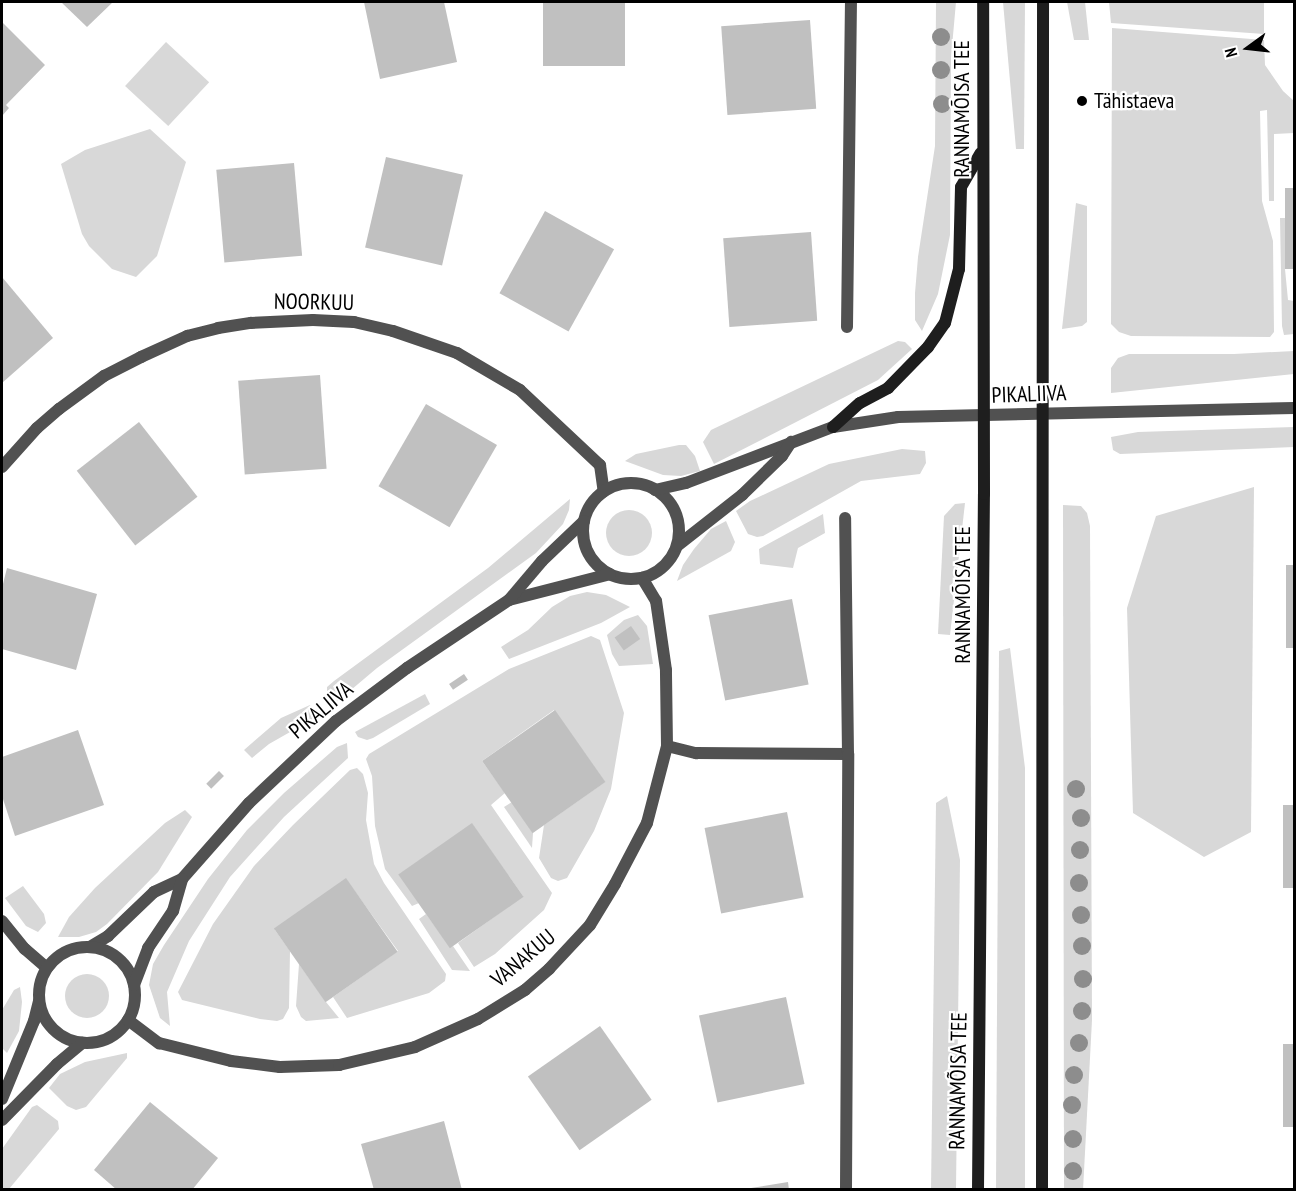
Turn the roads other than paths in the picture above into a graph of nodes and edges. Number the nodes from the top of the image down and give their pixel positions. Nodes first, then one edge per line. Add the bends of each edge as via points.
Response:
1 (851, 2) edge
2 (983, 2) edge
3 (1043, 2) edge
4 (982, 152) junction
5 (847, 327) dead end
6 (1294, 403) edge
7 (1271, 408) junction
8 (1294, 408) edge
9 (1042, 413) junction
10 (985, 417) junction
11 (833, 428) junction
12 (792, 441) junction
13 (2, 466) edge
14 (655, 490) junction
15 (604, 492) junction
16 (845, 518) dead end
17 (584, 521) junction
18 (677, 546) junction
19 (610, 574) junction
20 (642, 578) junction
21 (509, 600) junction
22 (667, 746) junction
23 (848, 754) junction
24 (182, 879) junction
25 (2, 921) edge
26 (90, 947) junction
27 (47, 968) junction
28 (134, 986) junction
29 (39, 1000) junction
30 (128, 1020) junction
31 (82, 1043) junction
32 (2, 1098) edge
33 (2, 1120) edge
34 (846, 1190) edge
35 (978, 1190) edge
36 (1041, 1190) edge

1 - 5 street
2 - 4 main road, RANNAMÕISA TEE
3 - 9 main road
4 - 10 main road, RANNAMÕISA TEE
4 - 11 main road via 961,187 959,269 945,322 928,347 888,388 860,403
6 - 7 street, PIKALIIVA
7 - 8 street, PIKALIIVA
7 - 9 street, PIKALIIVA
9 - 10 street, PIKALIIVA
9 - 36 main road
10 - 11 street, PIKALIIVA via 898,417
10 - 35 main road, RANNAMÕISA TEE
11 - 12 street, PIKALIIVA
12 - 14 street, PIKALIIVA via 686,483
12 - 18 street via 742,495
13 - 15 street, NOORKUU via 59,409 104,376 141,357 187,336 218,328 313,320 354,322 393,331 475,363 520,390 600,465
14 - 15 street via 629,483
14 - 18 street via 668,500 676,514
15 - 17 street
16 - 23 street
17 - 19 street via 588,552
17 - 21 street
18 - 20 street via 664,567
19 - 20 street
19 - 21 street
20 - 22 street, VANAKUU via 656,601 666,670
21 - 24 street, PIKALIIVA via 407,668 336,722 249,803
22 - 23 street via 696,753
22 - 30 street, VANAKUU via 647,823 590,925 525,990 478,1019 415,1047 365,1060 280,1067 231,1061 159,1043
23 - 34 street
24 - 26 street via 154,892 125,922
24 - 28 street via 173,911 148,948
25 - 27 street via 25,950
26 - 27 street via 66,952
26 - 28 street via 119,959
27 - 29 street
28 - 30 street via 133,1009
29 - 31 street via 54,1029
29 - 32 street
30 - 31 street via 109,1038
31 - 33 street

